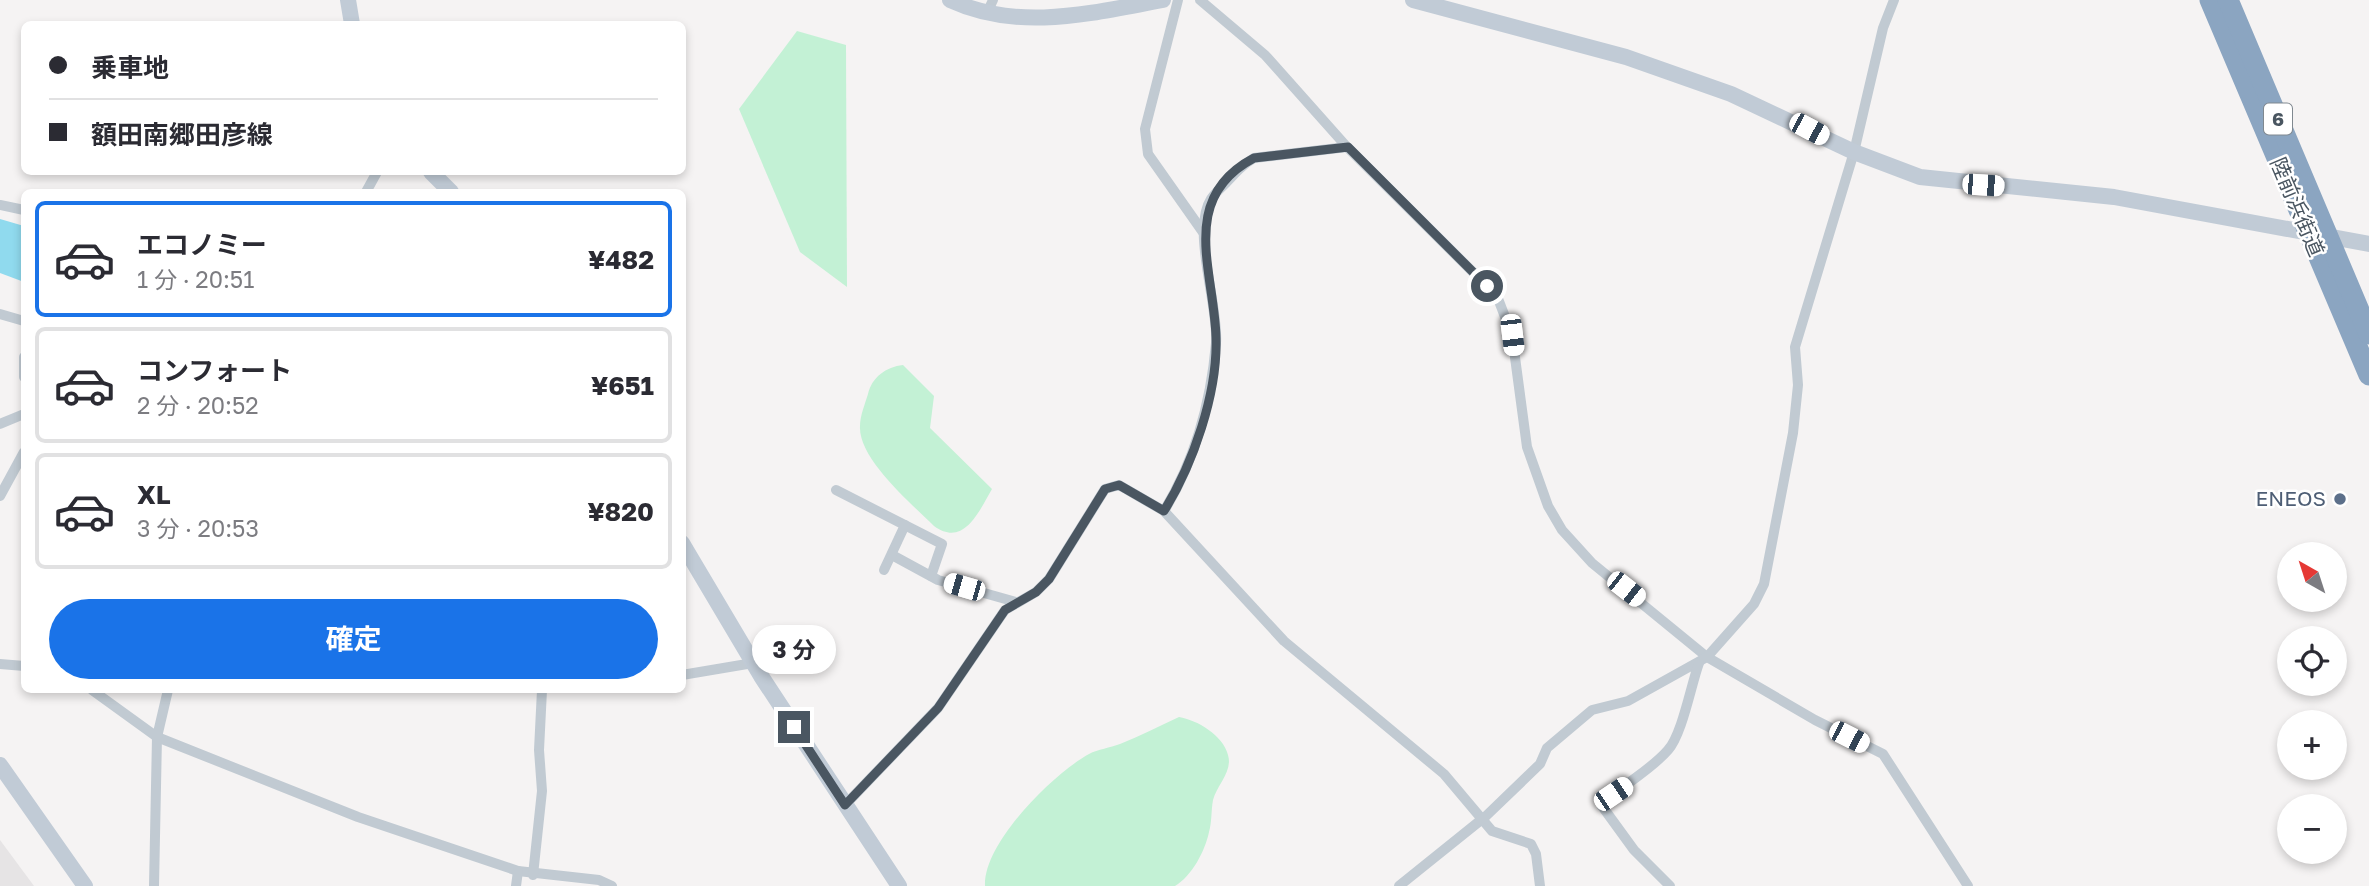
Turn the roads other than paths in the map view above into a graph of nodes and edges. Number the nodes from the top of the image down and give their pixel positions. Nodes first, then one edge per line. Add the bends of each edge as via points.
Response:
1 (348, 0) edge
2 (950, 0) edge
3 (1163, 0) edge
4 (1178, 0) edge
5 (1200, 0) edge
6 (1413, 0) edge
7 (1894, 0) edge
8 (2210, 0) edge
9 (2228, 0) edge
10 (990, 7) edge
11 (352, 21) edge
12 (1348, 147) junction
13 (1854, 152) junction
14 (434, 175) edge
15 (448, 189) edge
16 (0, 205) edge
17 (21, 209) edge
18 (1205, 235) junction
19 (2319, 237) junction
20 (2369, 244) edge
21 (0, 314) edge
22 (21, 320) edge
23 (2369, 334) edge
24 (2369, 374) edge
25 (21, 415) edge
26 (0, 424) edge
27 (21, 458) edge
28 (836, 490) dead end
29 (0, 496) edge
30 (1164, 511) junction
31 (905, 525) junction
32 (686, 550) edge
33 (892, 555) junction
34 (884, 570) dead end
35 (931, 576) junction
36 (1016, 602) junction
37 (1703, 660) junction
38 (753, 663) junction
39 (0, 664) edge
40 (21, 666) edge
41 (686, 674) edge
42 (96, 693) edge
43 (167, 693) edge
44 (542, 693) edge
45 (157, 737) junction
46 (0, 765) edge
47 (845, 805) junction
48 (1480, 819) junction
49 (518, 871) junction
50 (533, 874) junction
51 (85, 886) edge
52 (154, 886) edge
53 (516, 886) edge
54 (612, 886) edge
55 (899, 886) edge
56 (1399, 886) edge
57 (1540, 886) edge
58 (1670, 886) edge
59 (1968, 886) edge

1 - 11 street
2 - 10 street
3 - 10 street via 1067,17 1021,19
4 - 18 street via 1145,129 1148,154
5 - 12 street via 1265,55
6 - 13 street via 1626,57 1731,94
7 - 13 street via 1883,28
8 - 19 highway, 陸前浜街道 / 6
9 - 19 highway, 陸前浜街道 / 6
12 - 18 street via 1254,158 1242,164 1210,200
12 - 37 street via 1497,296 1512,335 1527,447 1548,506 1562,530 1592,563
13 - 19 street via 1920,177 2114,197
13 - 37 street via 1795,347 1798,385 1793,433 1764,584 1754,604
14 - 15 street
16 - 17 street
18 - 30 street via 1216,338 1212,376 1184,479
19 - 20 street
19 - 23 highway, 陸前浜街道 / 6
19 - 24 highway, 陸前浜街道 / 6
21 - 22 street
25 - 26 street
27 - 29 street
28 - 31 street
30 - 36 street via 1138,494 1112,485 1049,579
30 - 48 street via 1284,641 1444,774
31 - 33 street
31 - 35 street via 942,544
32 - 38 street
33 - 34 street
33 - 35 street
35 - 36 street
36 - 47 street via 1005,610 938,708
37 - 48 street via 1629,701 1592,710 1547,748 1540,764
37 - 58 street via 1670,748 1602,806 1634,850
37 - 59 street via 1883,754
38 - 41 street
38 - 47 street
39 - 40 street
42 - 45 street
43 - 45 street
44 - 50 street via 542,791
45 - 49 street via 358,817
45 - 52 street
46 - 51 street
47 - 55 street
48 - 56 street
48 - 57 street via 1492,831 1531,844
49 - 50 street
49 - 53 street
50 - 54 street via 599,880

